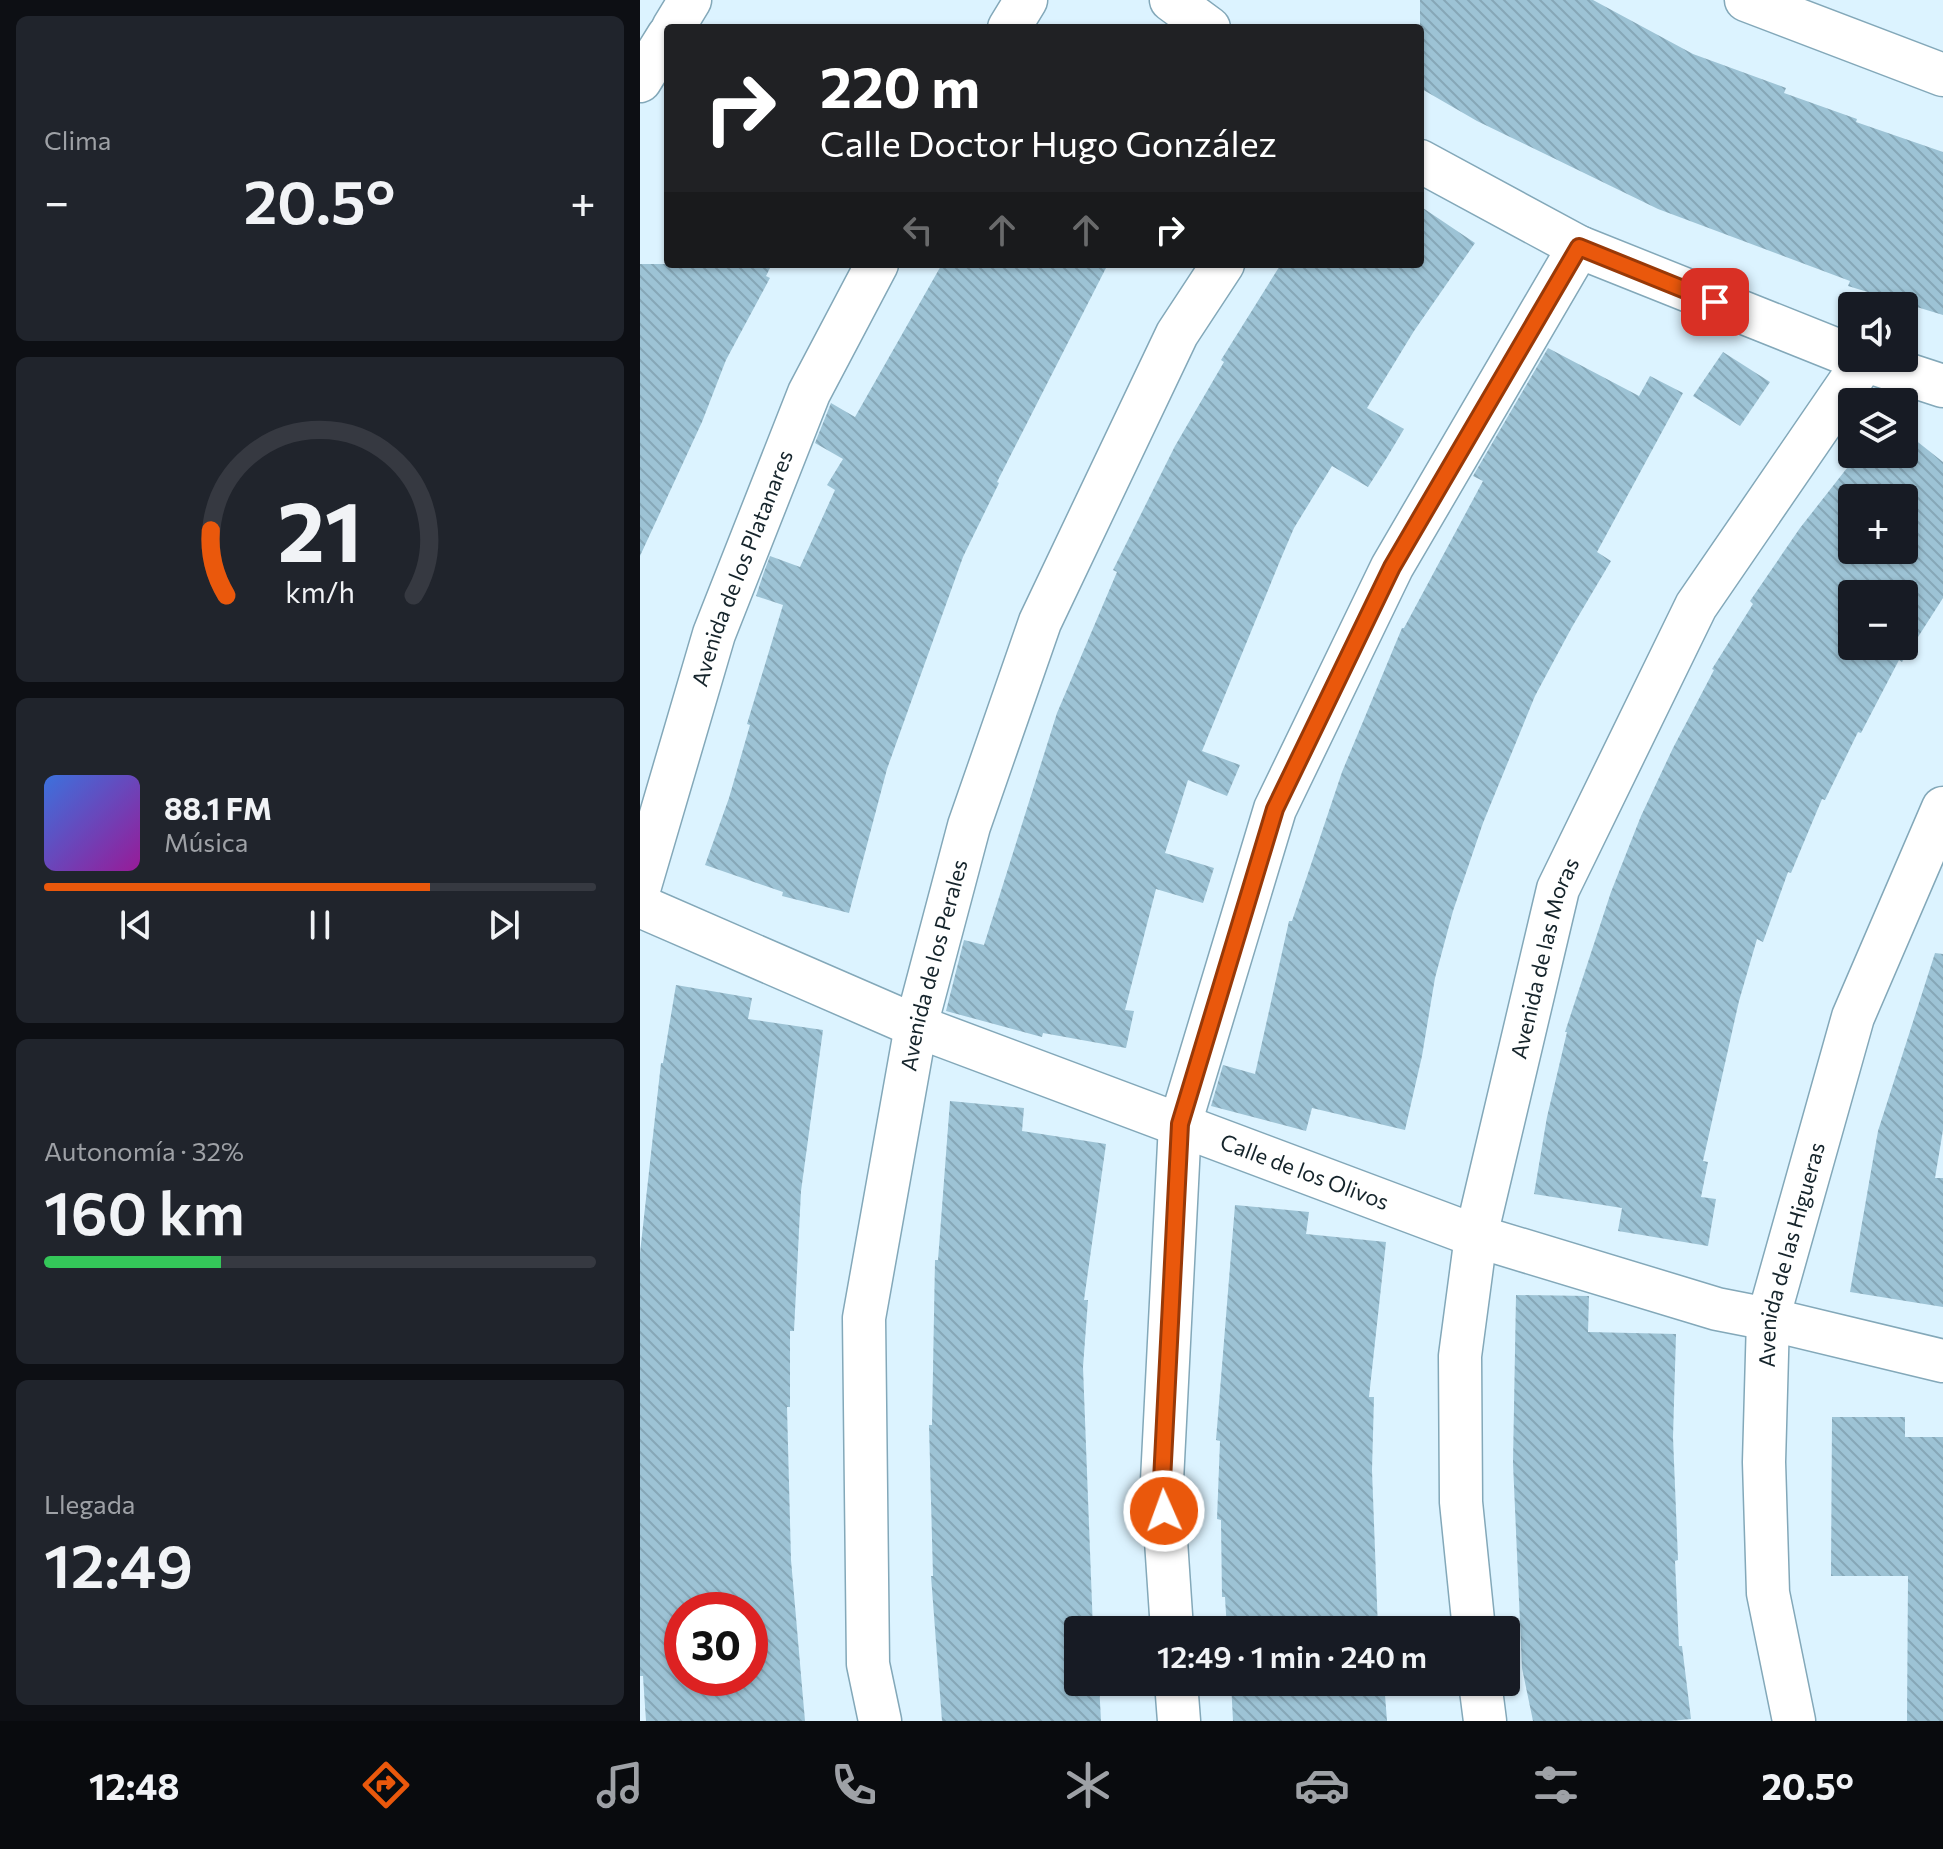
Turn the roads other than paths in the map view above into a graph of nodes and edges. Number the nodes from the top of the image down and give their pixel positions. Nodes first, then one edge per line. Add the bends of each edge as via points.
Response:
1 (690, 0) edge
2 (1026, 0) edge
3 (1171, 0) edge
4 (1746, 0) edge
5 (675, 24) edge
6 (1011, 24) edge
7 (1204, 24) edge
8 (664, 42) edge
9 (1943, 75) edge
10 (640, 81) edge
11 (1424, 163) edge
12 (1579, 247) junction
13 (875, 268) edge
14 (1220, 268) edge
15 (1838, 350) edge
16 (1849, 372) edge
17 (1900, 372) edge
18 (1943, 386) edge
19 (1943, 808) edge
20 (640, 886) edge
21 (640, 906) edge
22 (916, 1026) junction
23 (1180, 1124) junction
24 (1476, 1236) junction
25 (1768, 1319) junction
26 (1943, 1361) edge
27 (1171, 1616) edge
28 (1473, 1616) edge
29 (1177, 1696) edge
30 (1482, 1696) edge
31 (880, 1721) edge
32 (1179, 1721) edge
33 (1485, 1721) edge
34 (1794, 1721) edge

1 - 5 street
2 - 6 street
3 - 7 street
4 - 9 street
8 - 10 street
11 - 12 street
12 - 15 street
12 - 23 street via 1392,567 1275,809
13 - 20 street, Avenida de los Platanares via 809,393 714,634
14 - 22 street, Avenida de los Perales via 1177,334 1040,622 969,826
16 - 24 street, Avenida de las Moras via 1696,606 1558,889
17 - 18 street
19 - 25 street, Avenida de las Higueras via 1853,1017
21 - 22 street, Calle de los Olivos
22 - 23 street, Calle de los Olivos
22 - 31 street, Avenida de los Perales via 864,1318 868,1664
23 - 24 street, Calle de los Olivos
23 - 27 street via 1162,1481
24 - 25 street, Calle de los Olivos via 1717,1309
24 - 28 street, Avenida de las Moras via 1460,1356 1461,1502
25 - 26 street, Calle de los Olivos
25 - 34 street, Avenida de las Higueras via 1768,1593
29 - 32 street
30 - 33 street

